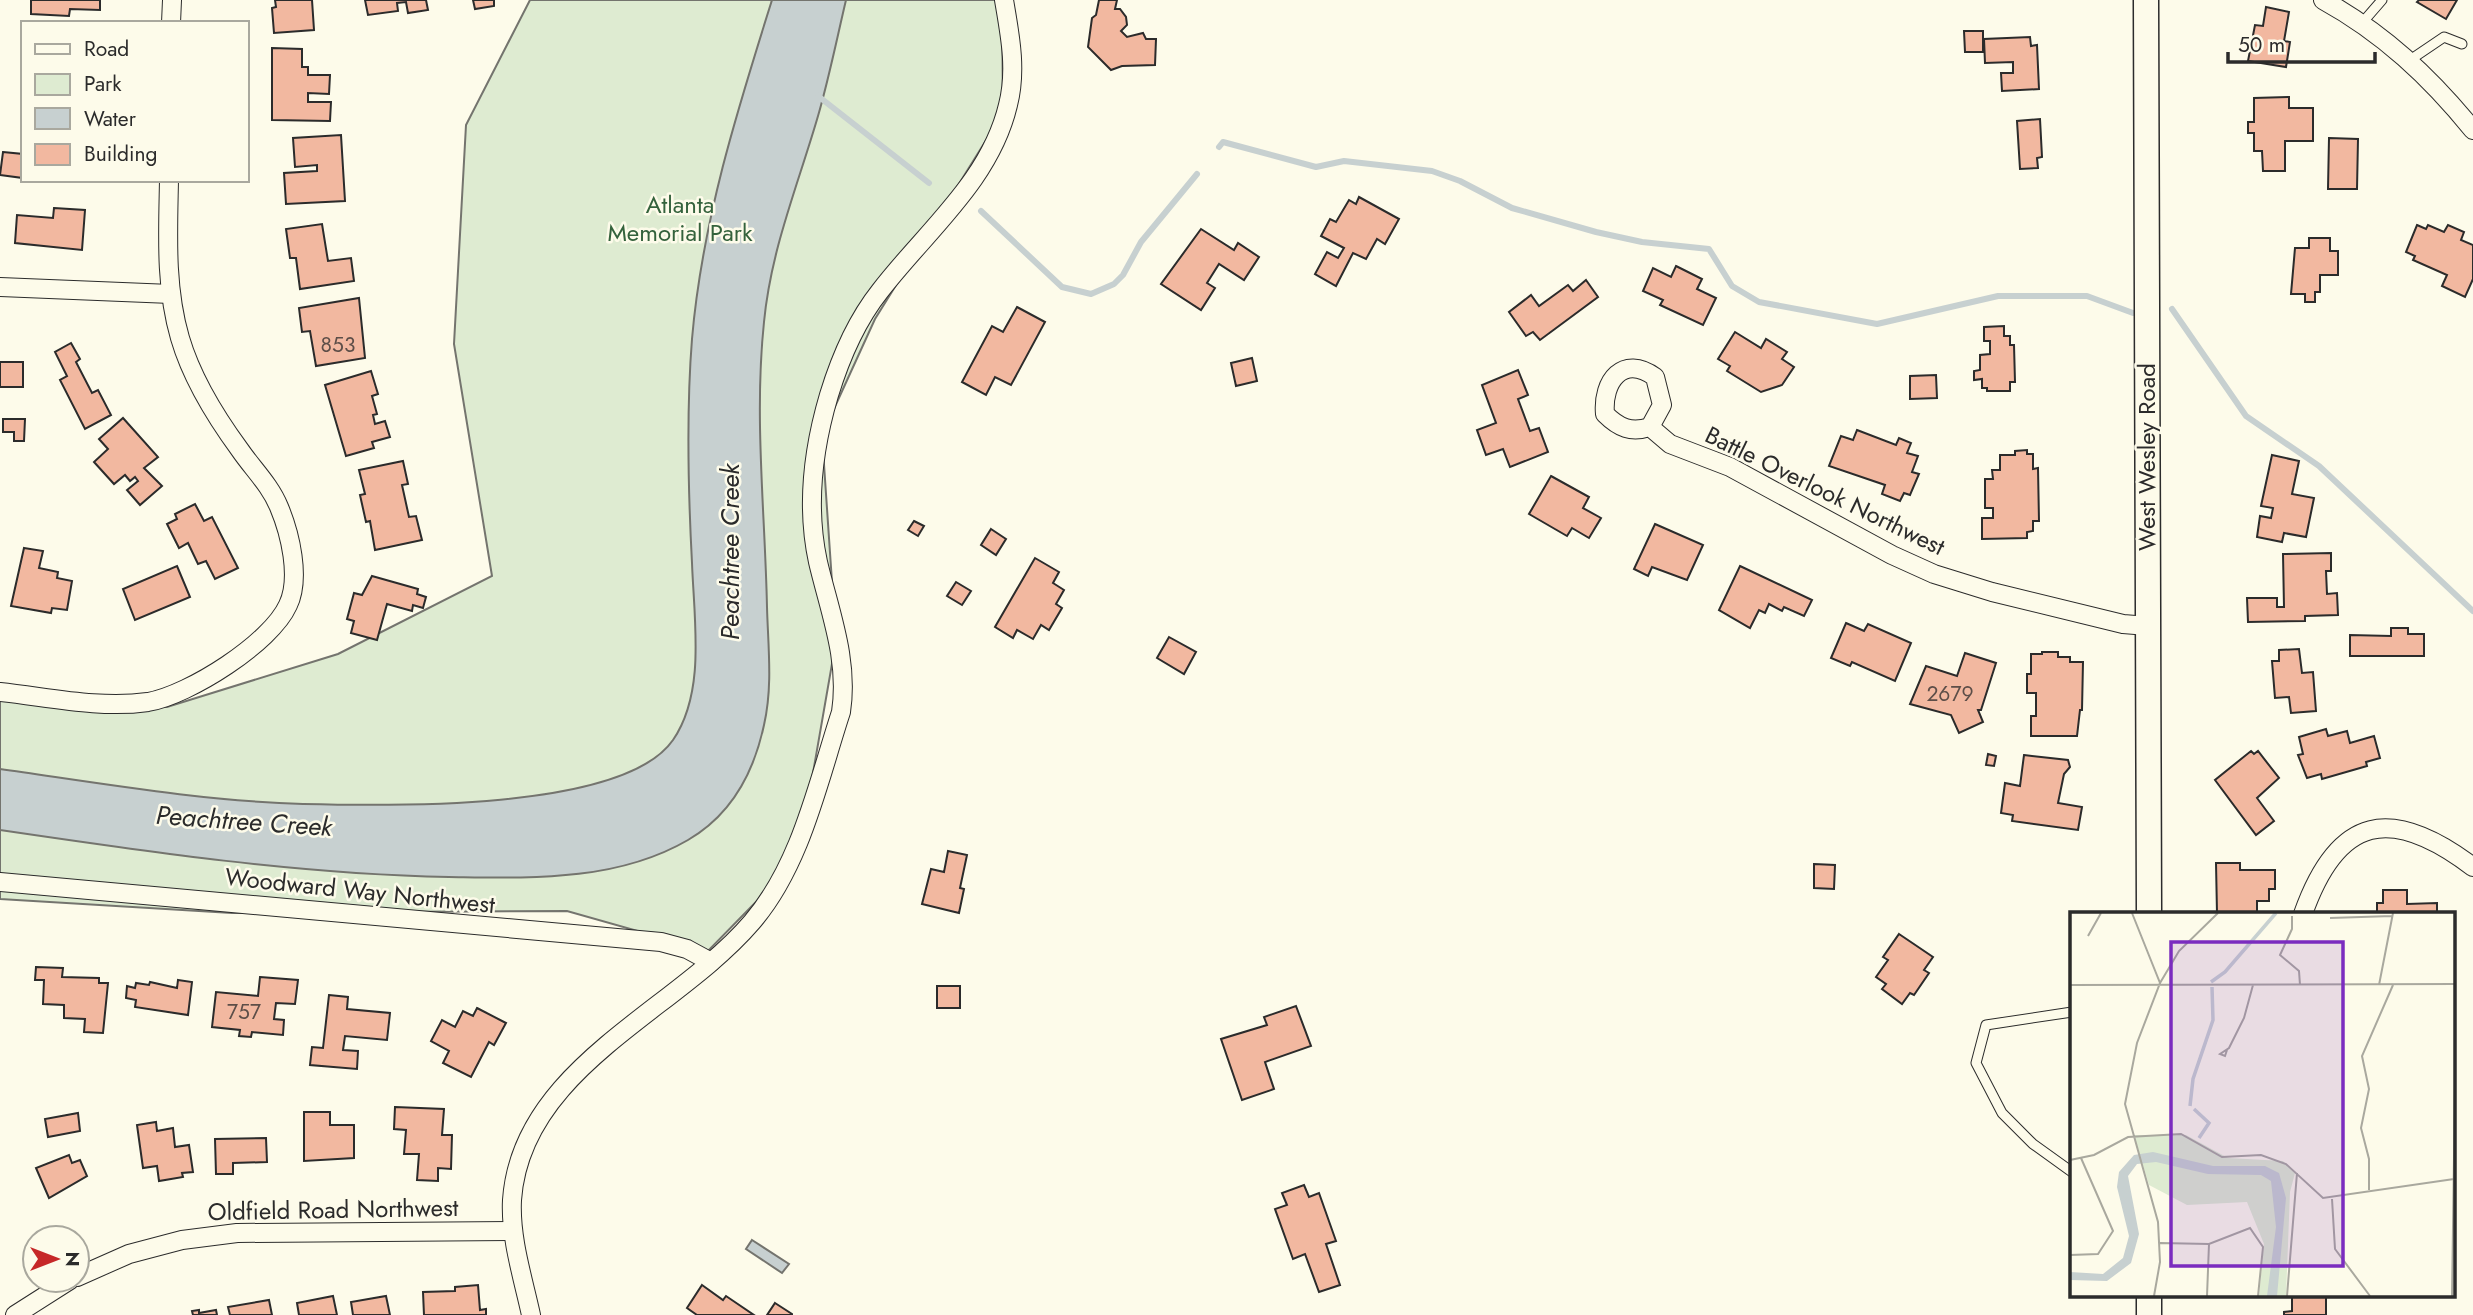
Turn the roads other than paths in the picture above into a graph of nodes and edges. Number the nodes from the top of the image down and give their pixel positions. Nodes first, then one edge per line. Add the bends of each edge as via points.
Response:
1 (172, 0) edge
2 (1004, 0) edge
3 (2146, 0) edge
4 (2323, 0) edge
5 (2382, 0) edge
6 (172, 21) edge
7 (2362, 23) junction
8 (2462, 44) dead end
9 (2410, 60) junction
10 (2473, 130) edge
11 (169, 182) edge
12 (0, 287) edge
13 (171, 294) junction
14 (1650, 426) dead end
15 (2148, 626) junction
16 (0, 692) edge
17 (2473, 867) edge
18 (0, 881) edge
19 (2149, 912) edge
20 (2303, 912) edge
21 (711, 962) junction
22 (2070, 1012) edge
23 (2070, 1171) edge
24 (513, 1231) junction
25 (91, 1271) edge
26 (48, 1294) edge
27 (15, 1315) edge
28 (531, 1315) edge

1 - 6 street
2 - 21 street via 1012,78 996,141 949,212 867,309 830,393 815,451 812,511 818,559 844,661 841,712 782,877 753,921
3 - 15 street, West Wesley Road
4 - 7 street
5 - 7 lane
7 - 9 street
8 - 9 lane via 2444,37
9 - 10 street
11 - 13 street
12 - 13 street
13 - 16 street via 180,340 200,388 279,506 293,578 290,603 277,625 217,672 171,696 108,704
14 - 15 street, Battle Overlook Northwest via 1670,444 1730,467 1934,574 2096,618
15 - 19 street, West Wesley Road
17 - 20 street via 2417,832 2377,830 2350,837 2315,881
18 - 21 street, Woodward Way Northwest via 661,942
21 - 24 street via 589,1061 546,1106 518,1165
22 - 23 lane via 1986,1025 1976,1063 2001,1113
24 - 25 street, Oldfield Road Northwest via 237,1233 182,1240 129,1254
24 - 28 street
26 - 27 street

